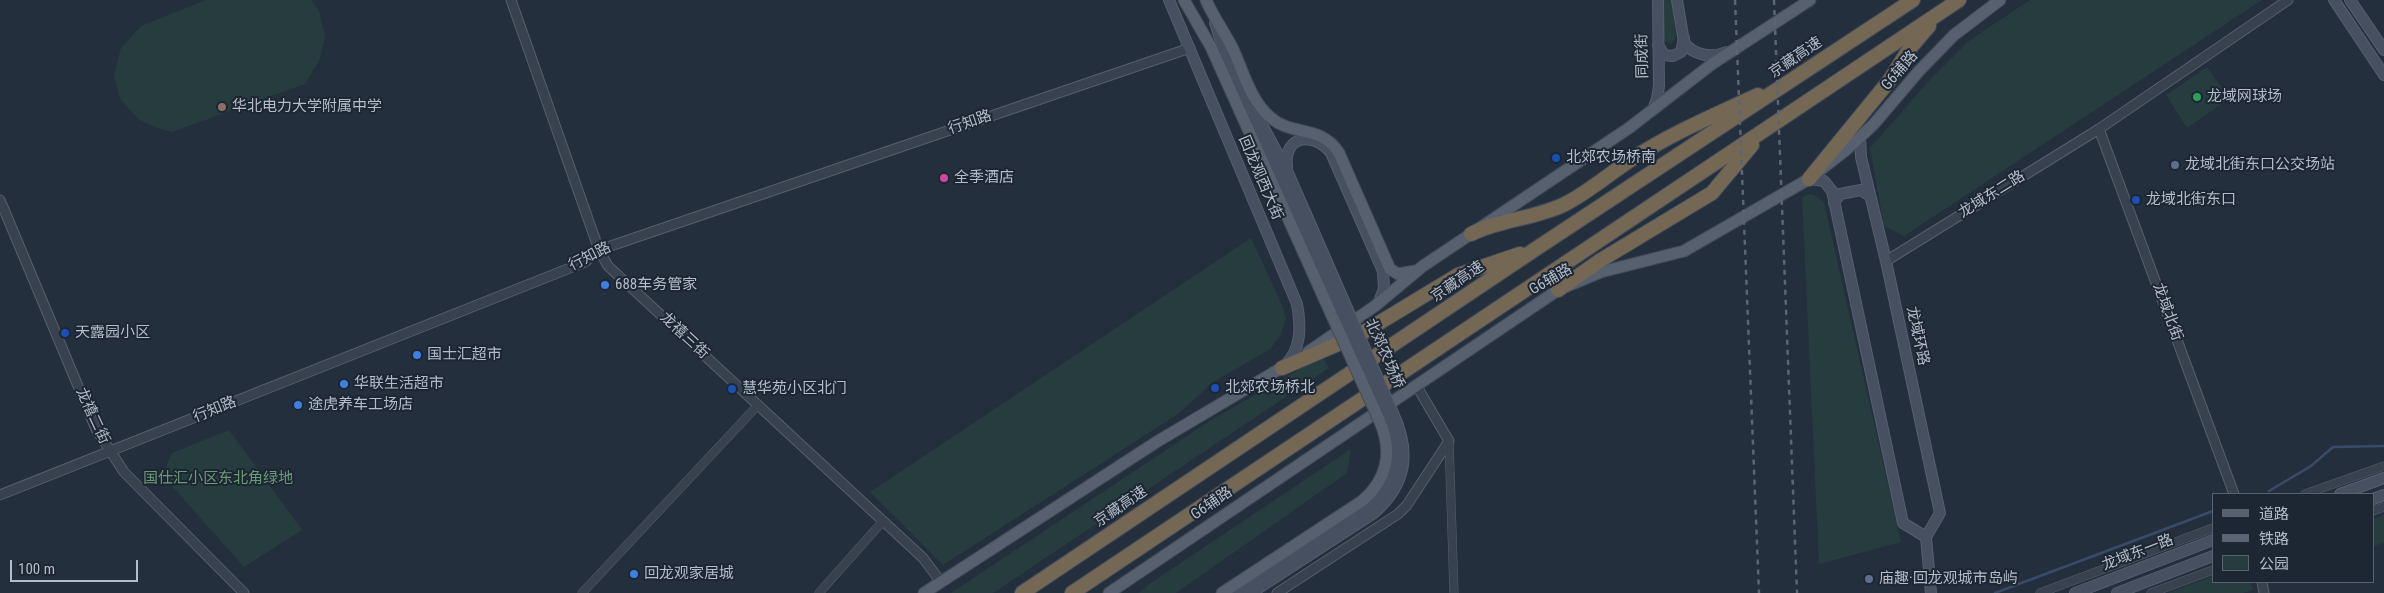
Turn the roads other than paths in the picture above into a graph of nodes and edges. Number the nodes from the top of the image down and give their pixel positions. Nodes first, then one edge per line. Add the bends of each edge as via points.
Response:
1 (511, 0) edge
2 (1169, 0) edge
3 (1184, 0) edge
4 (1658, 0) edge
5 (1677, 0) edge
6 (1810, 0) edge
7 (1913, 0) edge
8 (1959, 0) edge
9 (2000, 0) edge
10 (2288, 0) edge
11 (2334, 0) edge
12 (2350, 0) edge
13 (1208, 4) edge
14 (1940, 12) junction
15 (1216, 25) junction
16 (1684, 38) junction
17 (1657, 39) junction
18 (1190, 48) junction
19 (2384, 50) edge
20 (1730, 51) junction
21 (2384, 75) edge
22 (1799, 76) junction
23 (1652, 110) junction
24 (2099, 129) junction
25 (1767, 130) junction
26 (1860, 138) junction
27 (1288, 173) junction
28 (1809, 179) junction
29 (1870, 196) junction
30 (0, 200) edge
31 (1834, 203) junction
32 (1471, 234) junction
33 (1537, 248) junction
34 (599, 250) junction
35 (1886, 261) junction
36 (1423, 266) junction
37 (1558, 290) junction
38 (1375, 306) junction
39 (1340, 313) junction
40 (1282, 368) junction
41 (1416, 385) junction
42 (758, 405) junction
43 (1386, 417) junction
44 (1449, 441) junction
45 (109, 452) junction
46 (2384, 466) edge
47 (2384, 478) edge
48 (2234, 493) edge
49 (2308, 493) edge
50 (2343, 493) edge
51 (0, 495) edge
52 (884, 521) junction
53 (2212, 528) edge
54 (1926, 537) junction
55 (2212, 540) edge
56 (2212, 556) edge
57 (2212, 570) edge
58 (941, 582) junction
59 (1112, 591) edge
60 (244, 593) edge
61 (582, 593) edge
62 (819, 593) edge
63 (924, 593) edge
64 (1022, 593) edge
65 (1072, 593) edge
66 (1222, 593) edge
67 (1236, 593) edge
68 (1251, 593) edge
69 (1277, 593) edge
70 (1454, 593) edge
71 (1931, 593) edge
72 (2040, 593) edge
73 (2075, 593) edge
74 (2117, 593) edge
75 (2151, 593) edge

1 - 34 street, 龙禧三街
2 - 18 main road, 回龙观西大街
3 - 39 main road, 回龙观西大街
4 - 17 main road, 同成街
5 - 16 main road
6 - 20 main road
7 - 22 highway, 京藏高速
8 - 14 highway
9 - 26 main road, G6辅路 via 1936,52
10 - 24 street, 龙域东二路
11 - 21 main road
12 - 19 main road
13 - 15 main road, 回龙观西大街
13 - 36 main road via 1264,111 1288,127 1324,136 1336,147 1392,271 1407,274
14 - 25 highway
14 - 28 highway
15 - 27 main road, 回龙观西大街
15 - 39 main road, 回龙观西大街 via 1231,71
16 - 17 main road via 1681,52 1668,56 1661,51
16 - 20 main road via 1688,47 1701,54 1721,55
17 - 23 main road, 同成街 via 1659,86 1658,99
18 - 34 street, 行知路
18 - 40 main road, 回龙观西大街 via 1296,304 1299,322 1297,347
20 - 23 main road
22 - 32 highway via 1676,132 1567,203
22 - 33 highway, 京藏高速
23 - 32 main road
24 - 35 street, 龙域东二路
24 - 48 street, 龙域北街
25 - 37 highway via 1712,193
25 - 65 highway
26 - 28 main road, G6辅路
26 - 29 main road, 龙域环路 via 1860,153
27 - 38 main road via 1287,153 1294,142 1313,140 1331,153 1383,271 1383,294
27 - 39 main road, 回龙观西大街
28 - 31 main road via 1827,182
28 - 37 main road, G6辅路 via 1684,251 1596,274
29 - 31 main road via 1861,190 1854,191 1840,194
29 - 35 main road, 龙域环路
30 - 45 street, 龙禧二街 via 96,429
31 - 54 main road via 1903,523
32 - 36 main road
33 - 40 highway via 1458,275 1360,335
33 - 64 highway, 京藏高速
34 - 42 street, 龙禧三街 via 608,266
34 - 45 street, 行知路 via 585,262
35 - 54 main road, 龙域环路 via 1940,513
36 - 38 main road
37 - 41 main road, G6辅路
38 - 40 main road
39 - 43 main road, bridge
39 - 43 main road, 北郊农场桥, bridge
40 - 58 main road via 1221,402
41 - 44 street
41 - 59 main road, G6辅路
42 - 52 street, 龙禧三街
42 - 61 street
43 - 66 main road via 1387,457 1384,474 1376,489
43 - 67 main road via 1396,458 1393,474 1382,494 1369,506
43 - 68 main road via 1402,437 1403,466 1387,499 1374,513
44 - 69 street via 1398,514
44 - 70 street
45 - 51 street, 行知路
45 - 60 street, 龙禧二街 via 124,472
46 - 49 street
47 - 50 main road
52 - 58 street, 龙禧三街 via 928,563
52 - 62 street
53 - 72 street
54 - 71 main road
55 - 73 main road, 龙域东一路
56 - 74 main road, 龙域东一路
57 - 75 street
58 - 63 main road

